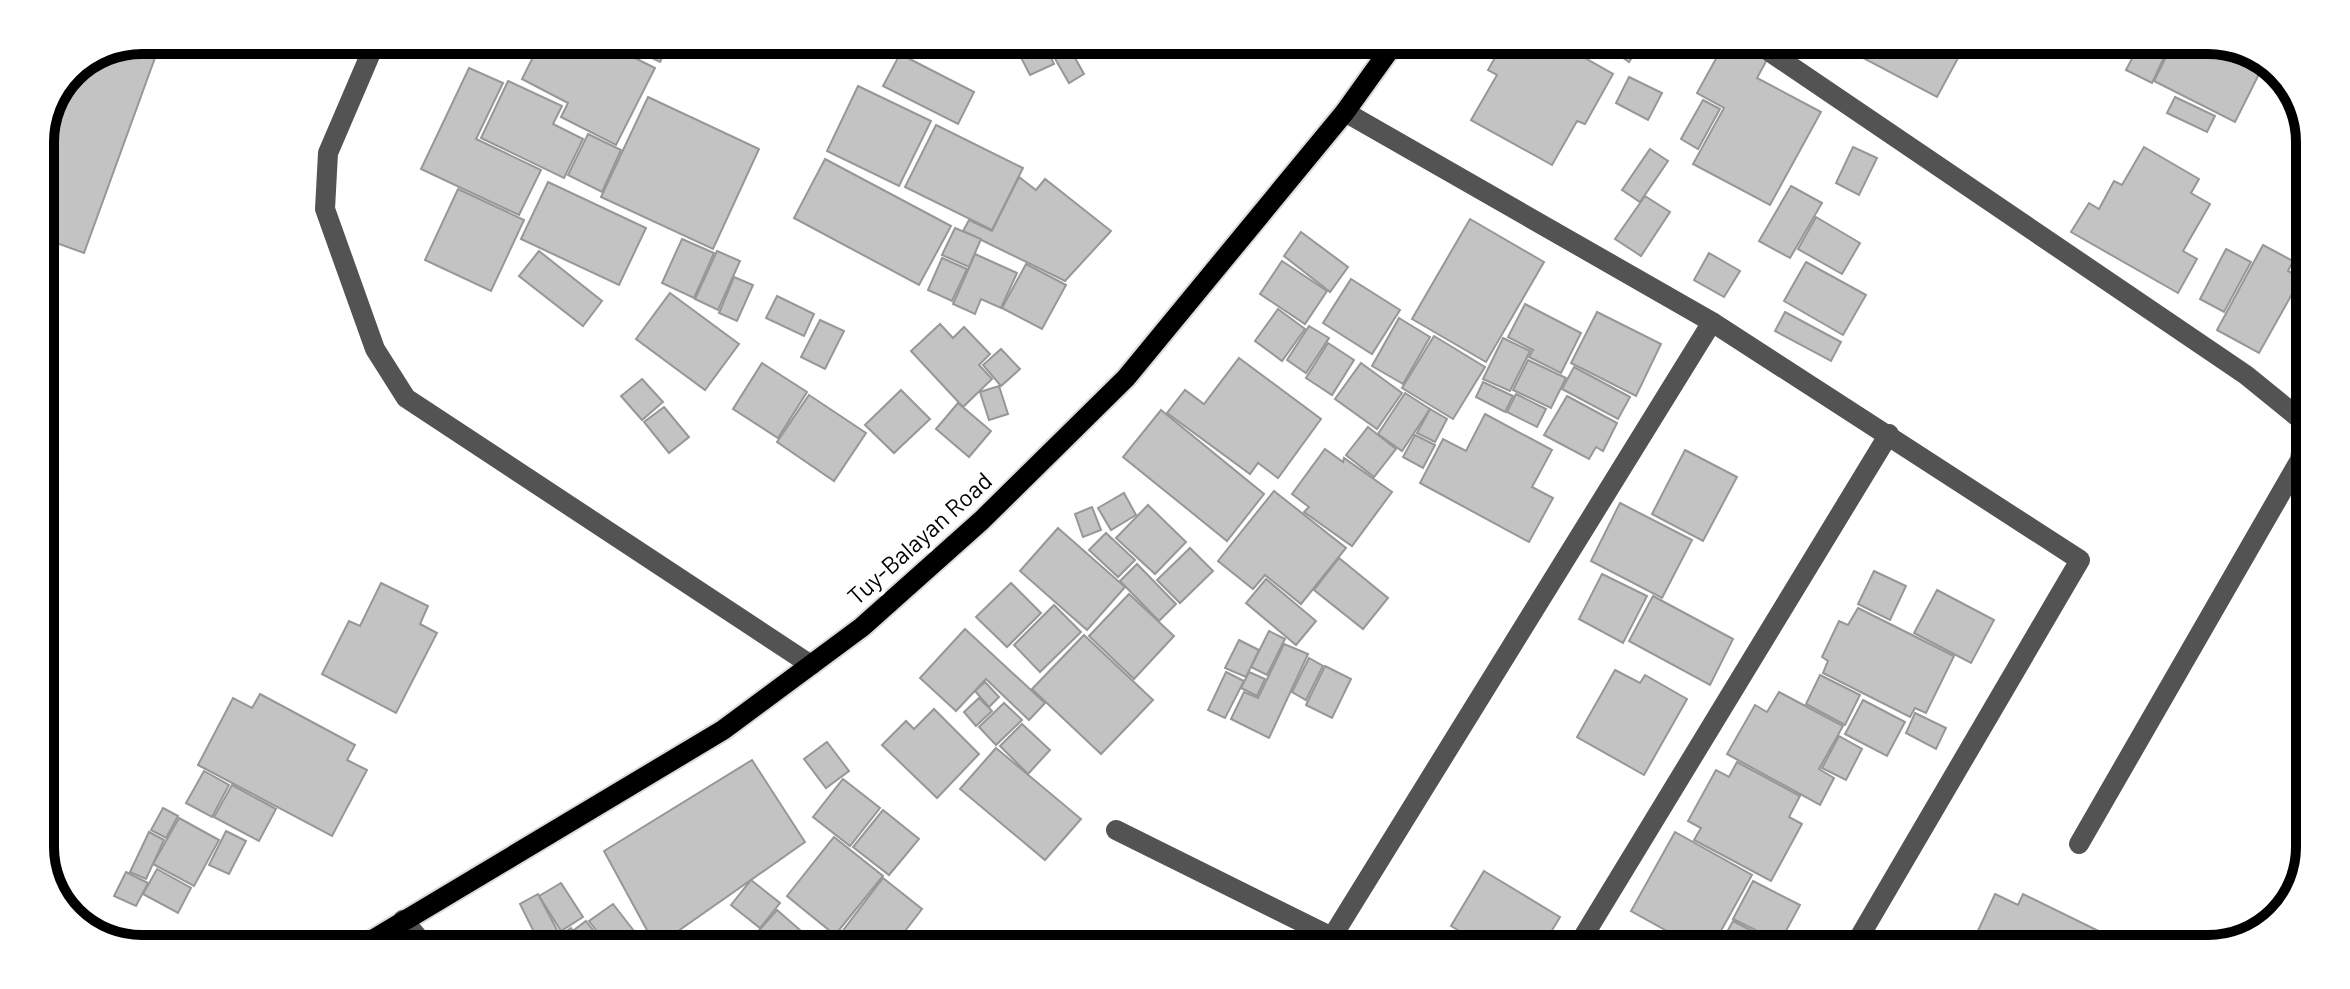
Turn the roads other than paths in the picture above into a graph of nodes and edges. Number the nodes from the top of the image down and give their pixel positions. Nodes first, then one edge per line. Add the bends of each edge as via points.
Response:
1 (370, 54) edge
2 (1387, 54) edge
3 (1773, 54) edge
4 (1345, 112) junction
5 (1712, 322) junction
6 (2296, 416) edge
7 (1889, 434) junction
8 (2296, 467) edge
9 (811, 665) junction
10 (1116, 830) dead end
11 (2079, 844) dead end
12 (403, 920) junction
13 (380, 935) edge
14 (416, 935) edge
15 (1329, 935) edge
16 (1345, 935) edge
17 (1584, 935) edge
18 (1861, 935) edge

1 - 9 street via 328,153 325,209 375,349 406,398
2 - 4 main road, Tuy-Balayan Road
3 - 6 street via 2246,375
4 - 5 street
4 - 9 main road, Tuy-Balayan Road via 1126,378 982,520 862,627
5 - 7 street
5 - 16 street
7 - 17 street
7 - 18 street via 2080,560
8 - 11 street
9 - 12 main road, Tuy-Balayan Road via 723,730
10 - 15 street
12 - 13 main road, Tuy-Balayan Road
12 - 14 street

